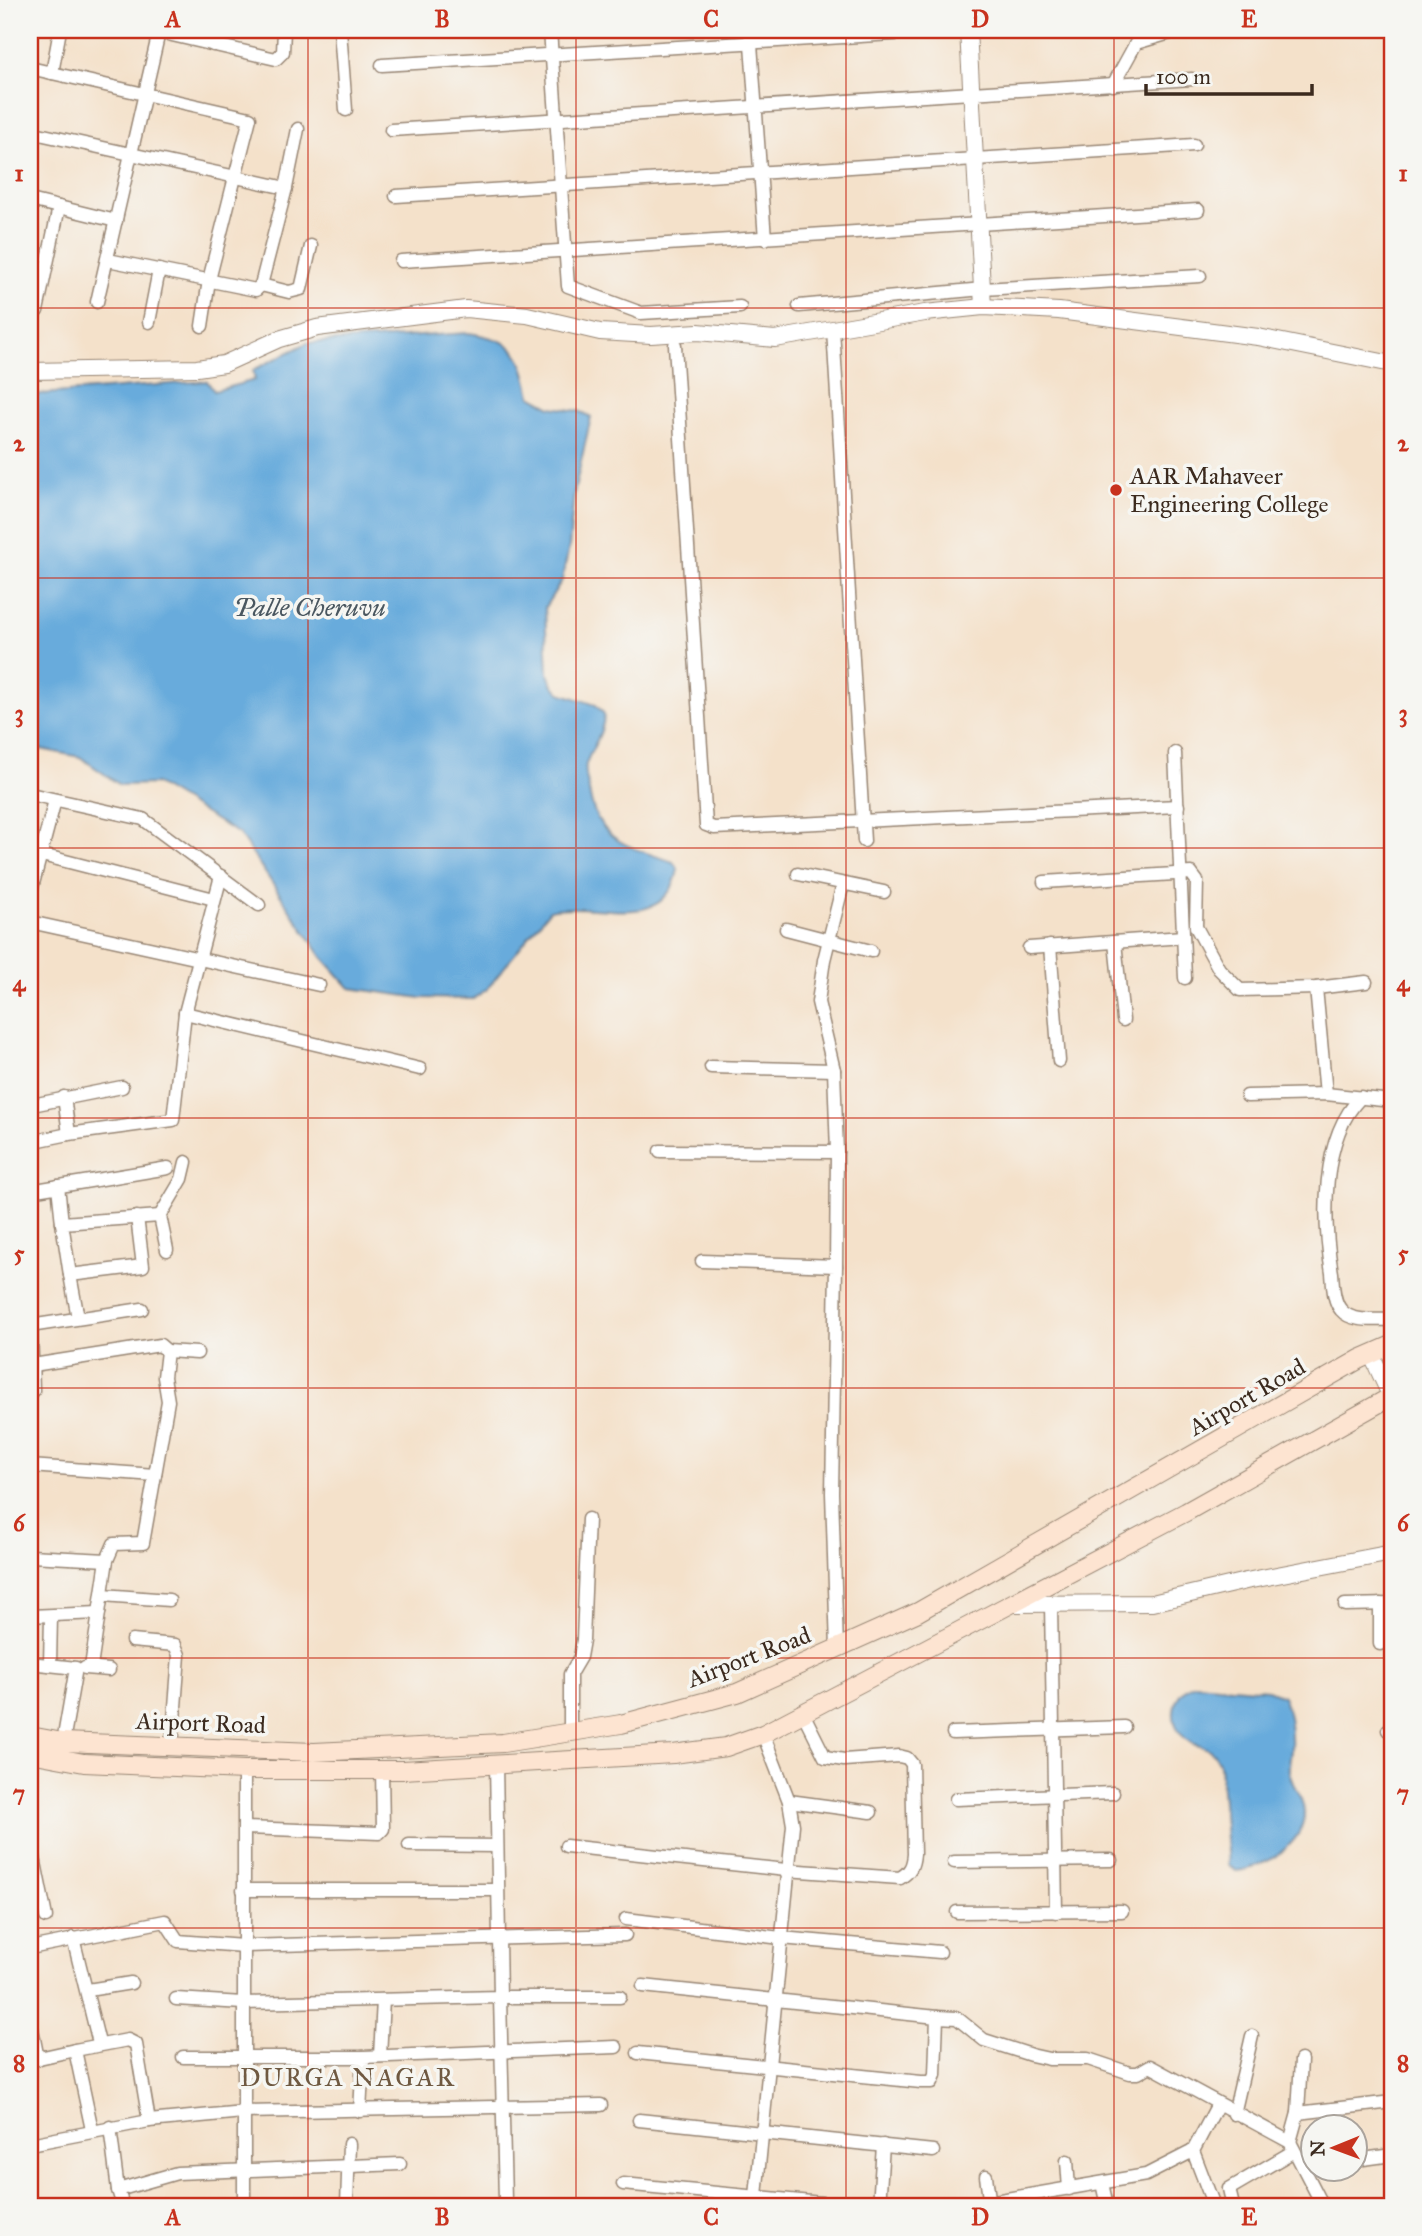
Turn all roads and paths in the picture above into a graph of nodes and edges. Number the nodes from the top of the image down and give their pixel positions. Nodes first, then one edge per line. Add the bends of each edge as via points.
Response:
1 (60, 30) edge
2 (216, 30) edge
3 (284, 30) edge
4 (340, 30) edge
5 (550, 30) edge
6 (958, 30) edge
7 (968, 30) edge
8 (154, 31) edge
9 (1170, 33) dead end
10 (750, 36) edge
11 (213, 45) junction
12 (552, 55) junction
13 (383, 65) dead end
14 (30, 68) edge
15 (52, 73) junction
16 (1192, 79) dead end
17 (1113, 85) junction
18 (145, 94) junction
19 (972, 94) junction
20 (755, 108) junction
21 (346, 110) dead end
22 (555, 121) junction
23 (298, 129) dead end
24 (391, 130) dead end
25 (30, 132) edge
26 (1194, 145) dead end
27 (131, 156) junction
28 (975, 161) junction
29 (760, 175) junction
30 (237, 177) junction
31 (560, 187) junction
32 (286, 188) junction
33 (396, 196) dead end
34 (30, 200) edge
35 (59, 207) junction
36 (1198, 210) dead end
37 (117, 221) junction
38 (979, 225) junction
39 (765, 239) junction
40 (312, 246) dead end
41 (563, 252) junction
42 (108, 260) junction
43 (401, 261) dead end
44 (159, 270) junction
45 (1200, 276) dead end
46 (209, 280) junction
47 (261, 285) junction
48 (983, 289) junction
49 (97, 302) dead end
50 (799, 306) dead end
51 (740, 307) dead end
52 (983, 307) junction
53 (37, 311) dead end
54 (149, 322) dead end
55 (202, 326) dead end
56 (833, 330) junction
57 (675, 345) dead end
58 (1392, 364) edge
59 (30, 371) edge
60 (1175, 753) dead end
61 (30, 794) edge
62 (55, 800) junction
63 (1178, 806) junction
64 (863, 822) junction
65 (864, 841) dead end
66 (35, 854) edge
67 (798, 874) dead end
68 (1181, 874) junction
69 (221, 876) junction
70 (1044, 882) dead end
71 (843, 884) junction
72 (884, 892) dead end
73 (30, 895) edge
74 (214, 899) junction
75 (260, 905) dead end
76 (30, 922) edge
77 (786, 929) dead end
78 (1183, 937) junction
79 (829, 939) junction
80 (1115, 942) junction
81 (1050, 946) junction
82 (1029, 948) dead end
83 (871, 951) dead end
84 (198, 958) junction
85 (1185, 978) dead end
86 (1366, 982) dead end
87 (318, 985) dead end
88 (1316, 988) junction
89 (185, 1013) junction
90 (1123, 1020) dead end
91 (1059, 1061) dead end
92 (711, 1067) dead end
93 (420, 1069) dead end
94 (834, 1070) junction
95 (122, 1087) dead end
96 (1326, 1094) junction
97 (1247, 1096) dead end
98 (64, 1097) junction
99 (1361, 1097) junction
100 (1392, 1101) edge
101 (32, 1105) dead end
102 (69, 1134) junction
103 (30, 1142) edge
104 (660, 1151) dead end
105 (837, 1152) junction
106 (186, 1162) dead end
107 (167, 1168) dead end
108 (58, 1186) junction
109 (30, 1191) edge
110 (160, 1216) junction
111 (137, 1217) junction
112 (62, 1223) junction
113 (167, 1250) dead end
114 (702, 1261) dead end
115 (836, 1266) junction
116 (70, 1275) junction
117 (30, 1293) edge
118 (142, 1309) dead end
119 (78, 1318) junction
120 (1392, 1320) edge
121 (31, 1326) edge
122 (1392, 1338) edge
123 (1392, 1345) edge
124 (167, 1352) junction
125 (197, 1353) dead end
126 (1371, 1354) junction
127 (33, 1365) junction
128 (33, 1391) dead end
129 (1392, 1397) edge
130 (30, 1466) edge
131 (155, 1475) junction
132 (587, 1519) dead end
133 (1392, 1553) edge
134 (30, 1556) edge
135 (107, 1560) junction
136 (103, 1595) junction
137 (169, 1600) dead end
138 (1015, 1604) junction
139 (1051, 1604) junction
140 (1386, 1604) edge
141 (1345, 1605) dead end
142 (99, 1614) junction
143 (30, 1616) edge
144 (51, 1616) junction
145 (132, 1641) dead end
146 (1380, 1644) dead end
147 (837, 1649) junction
148 (30, 1663) edge
149 (50, 1665) junction
150 (91, 1667) junction
151 (76, 1668) junction
152 (109, 1670) dead end
153 (803, 1713) junction
154 (1124, 1727) dead end
155 (1053, 1729) junction
156 (570, 1730) junction
157 (953, 1732) dead end
158 (764, 1734) junction
159 (30, 1736) edge
160 (63, 1742) junction
161 (172, 1746) junction
162 (244, 1750) junction
163 (30, 1753) edge
164 (496, 1763) junction
165 (244, 1770) junction
166 (382, 1770) junction
167 (1113, 1793) dead end
168 (1055, 1795) junction
169 (956, 1799) dead end
170 (789, 1801) junction
171 (870, 1812) dead end
172 (245, 1828) junction
173 (30, 1838) edge
174 (409, 1845) dead end
175 (496, 1846) junction
176 (566, 1846) dead end
177 (1111, 1860) dead end
178 (1055, 1861) junction
179 (954, 1862) dead end
180 (786, 1870) junction
181 (243, 1890) junction
182 (497, 1890) junction
183 (1122, 1911) dead end
184 (957, 1912) dead end
185 (1056, 1912) junction
186 (46, 1917) dead end
187 (626, 1919) dead end
188 (625, 1935) dead end
189 (73, 1938) junction
190 (781, 1938) junction
191 (499, 1940) junction
192 (243, 1946) junction
193 (30, 1948) edge
194 (940, 1952) dead end
195 (131, 1983) dead end
196 (643, 1986) dead end
197 (88, 1990) junction
198 (499, 1997) junction
199 (620, 1997) dead end
200 (176, 1999) dead end
201 (383, 2000) junction
202 (774, 2000) junction
203 (243, 2003) junction
204 (937, 2017) junction
205 (30, 2019) edge
206 (1252, 2036) dead end
207 (99, 2043) junction
208 (616, 2047) dead end
209 (75, 2050) junction
210 (502, 2053) junction
211 (638, 2053) dead end
212 (244, 2056) junction
213 (380, 2056) junction
214 (183, 2057) dead end
215 (363, 2057) junction
216 (34, 2059) edge
217 (1301, 2060) dead end
218 (769, 2068) junction
219 (1392, 2102) edge
220 (601, 2105) dead end
221 (1218, 2105) junction
222 (503, 2107) junction
223 (360, 2111) junction
224 (243, 2112) junction
225 (1234, 2113) junction
226 (1298, 2113) junction
227 (639, 2120) dead end
228 (149, 2121) junction
229 (110, 2127) junction
230 (92, 2130) junction
231 (762, 2132) junction
232 (30, 2141) edge
233 (349, 2144) dead end
234 (883, 2145) junction
235 (1292, 2147) junction
236 (933, 2151) dead end
237 (1193, 2151) junction
238 (1392, 2155) edge
239 (1300, 2157) edge
240 (1370, 2158) edge
241 (1067, 2161) dead end
242 (400, 2164) dead end
243 (346, 2166) junction
244 (244, 2169) junction
245 (986, 2176) dead end
246 (1102, 2183) junction
247 (623, 2184) dead end
248 (1315, 2184) edge
249 (1069, 2189) junction
250 (118, 2190) junction
251 (505, 2200) dead end
252 (756, 2201) edge
253 (1235, 2203) edge
254 (990, 2205) edge
255 (123, 2206) edge
256 (244, 2206) edge
257 (347, 2206) edge
258 (853, 2206) edge
259 (879, 2206) edge
260 (965, 2206) edge
261 (1107, 2206) edge
262 (1214, 2206) edge
263 (1323, 2206) edge

1 - 15 street
2 - 11 street
3 - 11 street via 283,52 276,60
4 - 21 street
5 - 12 street
6 - 10 street
7 - 19 street
8 - 11 street
8 - 18 street
9 - 17 street via 1136,43
10 - 12 street
10 - 20 street
12 - 13 street
12 - 22 street
14 - 15 street
15 - 18 street
16 - 17 street
17 - 19 street
18 - 27 street
18 - 30 street via 250,118
19 - 20 street
19 - 28 street
20 - 22 street
20 - 29 street
22 - 24 street
22 - 31 street
23 - 32 street
25 - 27 street
26 - 28 street
27 - 30 street
27 - 37 street
28 - 29 street
28 - 38 street
29 - 31 street
29 - 39 street
30 - 32 street
30 - 46 street
31 - 33 street
31 - 41 street
32 - 47 street
34 - 35 street
35 - 37 street
35 - 53 street
36 - 38 street
37 - 42 street
38 - 39 street
38 - 48 street
39 - 41 street
40 - 47 street via 301,289 289,292
41 - 43 street
41 - 51 street via 568,286 641,313
42 - 44 street
42 - 49 street
44 - 46 street
44 - 54 street
45 - 48 street
46 - 47 street via 256,290
46 - 55 street
48 - 50 street
48 - 52 street
52 - 56 street via 888,317
52 - 58 street via 1059,311 1258,337
56 - 59 street via 775,339 698,332 618,333 527,314 449,309 317,328 224,364 197,368
56 - 64 street
57 - 64 street via 705,822 714,828
60 - 63 street
61 - 62 street
62 - 66 street
62 - 69 street via 142,819
63 - 64 street
63 - 68 street
64 - 65 street
66 - 73 street
66 - 74 street
67 - 71 street
68 - 70 street
68 - 78 street
68 - 88 street via 1196,877 1196,927 1206,951 1230,983 1251,992
69 - 74 street
69 - 75 street
71 - 72 street
71 - 79 street
74 - 84 street
76 - 84 street
77 - 79 street
78 - 80 street
78 - 85 street
79 - 83 street
79 - 94 street via 818,1002
80 - 81 street
80 - 90 street
81 - 82 street
81 - 91 street
84 - 87 street
84 - 89 street
86 - 88 street
88 - 96 street
89 - 93 street
89 - 102 street via 173,1120
92 - 94 street
94 - 105 street
95 - 98 street
96 - 97 street
96 - 99 street
98 - 101 street
98 - 102 street
99 - 100 street
99 - 120 street via 1336,1143 1326,1192 1327,1247 1342,1311 1354,1318
102 - 103 street
104 - 105 street
105 - 115 street
106 - 110 street via 182,1179
107 - 108 street
108 - 109 street
108 - 112 street
110 - 111 street
110 - 113 street
111 - 112 street
111 - 116 street via 143,1266
112 - 116 street
114 - 115 street
115 - 147 street via 832,1493
116 - 119 street
117 - 121 street
118 - 119 street
119 - 121 street
121 - 127 street
122 - 126 street
123 - 126 main road, Airport Road
124 - 125 street
124 - 127 street via 160,1345
124 - 131 street via 164,1377 168,1401
126 - 129 street, Airport Road
126 - 147 main road, Airport Road via 918,1612
127 - 128 street
129 - 138 main road, Airport Road
130 - 131 street
131 - 135 street via 143,1543 114,1544
132 - 156 street via 583,1640 570,1674
133 - 139 street, Airport Road via 1152,1603
134 - 135 street
135 - 136 street
136 - 137 street
136 - 142 street
138 - 139 street, Airport Road
138 - 153 main road, Airport Road
139 - 155 street
140 - 141 street
140 - 146 street
142 - 144 street
142 - 150 street
143 - 144 street
144 - 149 street
145 - 161 street via 176,1645
147 - 156 main road, Airport Road via 737,1693 621,1724
148 - 149 street
149 - 151 street
150 - 151 street
150 - 152 street
151 - 160 street
153 - 158 main road, Airport Road
153 - 180 street via 825,1757 899,1756 912,1764 913,1865 900,1878
154 - 155 street
155 - 157 street
155 - 168 street
156 - 162 main road, Airport Road via 503,1743 314,1752
158 - 164 main road, Airport Road via 726,1747 673,1754
158 - 170 street
159 - 160 main road, Airport Road
160 - 161 main road, Airport Road
161 - 162 main road, Airport Road
162 - 165 main road
163 - 165 main road, Airport Road via 84,1763
164 - 166 main road, Airport Road
164 - 175 street
165 - 166 main road, Airport Road
165 - 172 street
166 - 172 street via 383,1829 379,1833
167 - 168 street
168 - 169 street
168 - 178 street
170 - 171 street
170 - 180 street via 793,1825
172 - 181 street
173 - 186 street
174 - 175 street
175 - 182 street
176 - 180 street
177 - 178 street
178 - 179 street
178 - 185 street
180 - 190 street
181 - 182 street
181 - 192 street
182 - 191 street
183 - 185 street
184 - 185 street
187 - 190 street
188 - 191 street
189 - 192 street via 165,1921 178,1941
189 - 193 street
189 - 197 street
190 - 194 street
190 - 202 street
191 - 192 street
191 - 198 street
192 - 203 street
195 - 197 street
196 - 202 street
197 - 207 street
198 - 199 street
198 - 201 street
198 - 210 street
200 - 203 street
201 - 203 street
201 - 213 street
202 - 204 street
202 - 218 street
203 - 212 street
204 - 218 street via 932,2082
204 - 221 street via 957,2018 984,2040 1042,2058 1088,2059 1130,2073 1150,2066
205 - 216 street
206 - 225 street
207 - 209 street
207 - 228 street via 128,2040 136,2044
208 - 210 street
209 - 216 street
209 - 230 street
210 - 213 street
210 - 222 street
211 - 218 street
212 - 214 street
212 - 215 street
212 - 224 street
213 - 215 street
215 - 223 street
217 - 226 street
218 - 231 street
219 - 226 street
220 - 222 street
221 - 225 street
221 - 237 street
222 - 223 street
222 - 251 street
223 - 224 street
224 - 228 street
224 - 244 street
225 - 235 street
226 - 235 street
227 - 231 street
228 - 229 street
229 - 230 street
229 - 250 street
230 - 232 street
231 - 234 street
231 - 252 street
233 - 243 street
234 - 236 street
234 - 259 street
235 - 239 street
235 - 253 street via 1229,2189
237 - 246 street via 1146,2175
237 - 262 street
238 - 240 street
241 - 249 street
242 - 243 street
243 - 244 street
243 - 257 street
244 - 250 street via 177,2173
244 - 256 street
245 - 254 street
246 - 249 street
246 - 261 street
247 - 252 street
248 - 263 street
249 - 254 street
250 - 255 street
252 - 258 street
254 - 260 street

